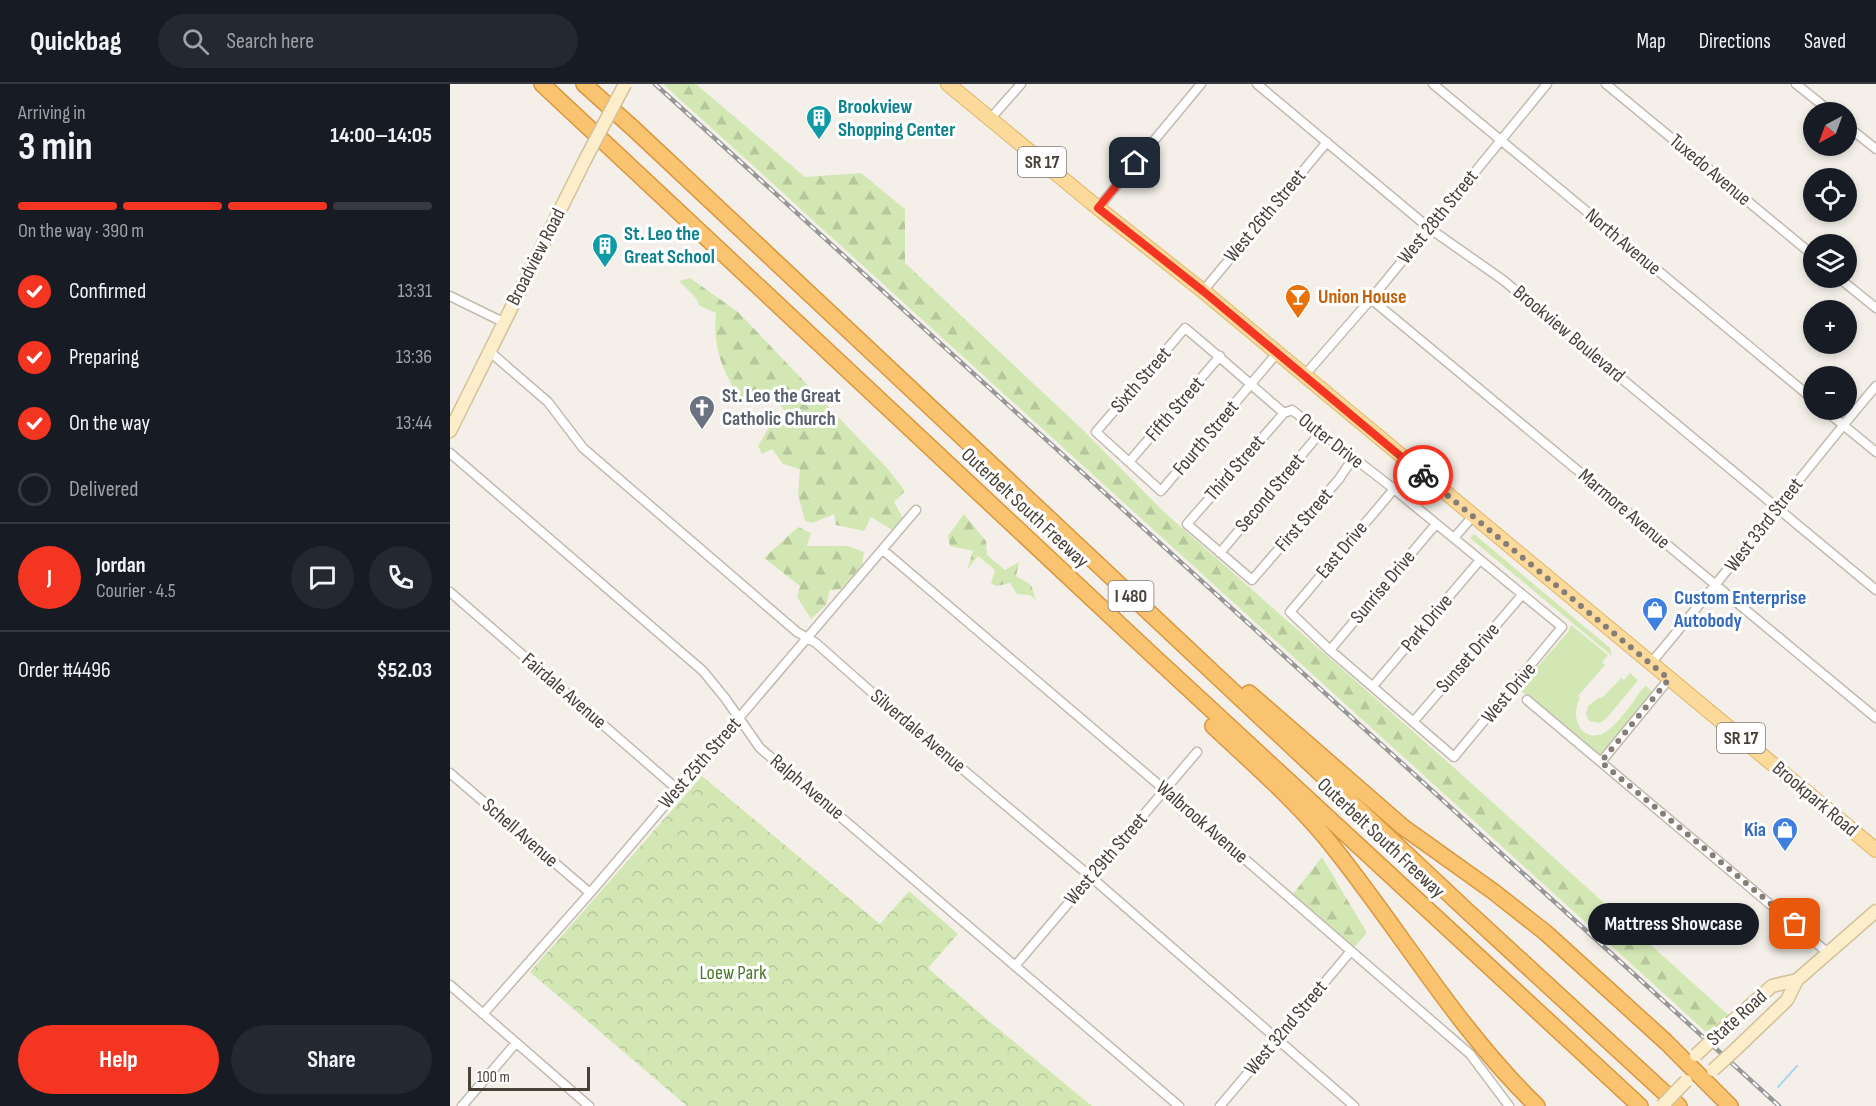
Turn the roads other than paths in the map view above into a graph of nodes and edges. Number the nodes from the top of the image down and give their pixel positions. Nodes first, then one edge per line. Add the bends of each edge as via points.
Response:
1 (542, 84) edge
2 (584, 84) edge
3 (625, 84) edge
4 (948, 84) edge
5 (1021, 84) edge
6 (1201, 84) edge
7 (1257, 84) edge
8 (1433, 84) edge
9 (1547, 84) edge
10 (1606, 84) edge
11 (1796, 84) edge
12 (1818, 102) edge
13 (990, 119) junction
14 (1857, 134) edge
15 (1500, 140) junction
16 (1327, 142) junction
17 (1876, 149) edge
18 (1098, 208) junction
19 (1429, 228) junction
20 (1803, 247) edge
21 (1851, 288) edge
22 (1203, 291) junction
23 (450, 296) edge
24 (1371, 299) junction
25 (1876, 308) edge
26 (503, 322) junction
27 (1185, 328) joint
28 (489, 351) junction
29 (1277, 353) junction
30 (1220, 356) junction
31 (1304, 376) junction
32 (1251, 385) junction
33 (1876, 386) edge
34 (1803, 391) edge
35 (1284, 413) junction
36 (1838, 420) edge
37 (1844, 425) junction
38 (450, 430) edge
39 (1320, 434) junction
40 (1876, 452) edge
41 (450, 453) edge
42 (1353, 458) junction
43 (1129, 462) junction
44 (1394, 489) junction
45 (1776, 507) junction
46 (916, 510) dead end
47 (1473, 516) junction
48 (1436, 524) junction
49 (1454, 538) junction
50 (883, 550) junction
51 (1220, 553) junction
52 (1480, 560) junction
53 (1716, 585) junction
54 (1876, 590) edge
55 (450, 592) edge
56 (1522, 595) junction
57 (1562, 627) joint
58 (1174, 637) junction
59 (807, 639) junction
60 (1330, 650) junction
61 (1150, 654) junction
62 (1651, 663) junction
63 (1669, 679) junction
64 (1373, 686) junction
65 (1527, 700) dead end
66 (739, 718) junction
67 (1876, 718) edge
68 (1414, 721) junction
69 (1197, 752) dead end
70 (1601, 762) junction
71 (450, 773) edge
72 (677, 789) junction
73 (1165, 790) junction
74 (1876, 850) edge
75 (1091, 877) junction
76 (590, 893) junction
77 (1876, 911) edge
78 (1351, 951) junction
79 (1828, 953) junction
80 (1015, 966) junction
81 (1797, 980) junction
82 (450, 985) edge
83 (483, 1014) junction
84 (1277, 1039) junction
85 (516, 1043) junction
86 (1691, 1077) junction
87 (462, 1106) edge
88 (590, 1106) edge
89 (1179, 1106) edge
90 (1220, 1106) edge
91 (1354, 1106) edge
92 (1509, 1106) edge
93 (1537, 1106) edge
94 (1640, 1106) edge
95 (1662, 1106) edge
96 (1679, 1106) edge
97 (1731, 1106) edge

1 - 61 highway, Outerbelt South Freeway / I 480
2 - 58 highway, Outerbelt South Freeway / I 480
3 - 26 main road, Broadview Road, bridge
4 - 13 main road, Brookpark Road / SR 17
5 - 13 street
6 - 18 street
7 - 16 street, Brookview Boulevard
8 - 15 street, North Avenue
9 - 15 street, West 28th Street
10 - 20 street, Tuxedo Avenue
11 - 12 street
13 - 18 main road, Brookpark Road / SR 17
14 - 17 street
15 - 19 street, West 28th Street
15 - 34 street, North Avenue
16 - 19 street, Brookview Boulevard
16 - 22 street, West 26th Street
18 - 22 main road, Brookpark Road / SR 17
19 - 24 street, West 28th Street
19 - 45 street, Brookview Boulevard via 1503,280
21 - 25 street
22 - 29 main road, Brookpark Road / SR 17
23 - 26 street
24 - 31 street, West 28th Street
24 - 53 street, Marmore Avenue
26 - 28 main road, Broadview Road
27 - 30 street, Outer Drive
27 - 43 street, Sixth Street via 1096,432
28 - 38 main road, Broadview Road
28 - 59 street, Silverdale Avenue via 548,402 582,448
29 - 31 main road, Brookpark Road / SR 17
29 - 32 street, Fourth Street
30 - 32 street, Outer Drive
30 - 43 street, Fifth Street
31 - 47 main road, Brookpark Road / SR 17
32 - 35 street, Outer Drive
32 - 43 street, Fourth Street via 1161,491
33 - 37 street, West 33rd Street
35 - 39 street, Outer Drive via 1292,410
35 - 51 street, Third Street via 1187,524
36 - 37 street
37 - 40 street
37 - 45 street, West 33rd Street
39 - 42 street, Outer Drive
39 - 51 street, Second Street
41 - 66 street, Ralph Avenue via 703,671
42 - 44 street, Outer Drive
42 - 51 street, First Street via 1252,580
44 - 48 street, Outer Drive
44 - 60 street, East Drive via 1290,612
45 - 53 street, West 33rd Street
45 - 54 street, Brookview Boulevard
46 - 50 street, West 25th Street
47 - 49 street
47 - 62 main road, Brookpark Road / SR 17
48 - 49 street, Outer Drive
48 - 60 street, Sunrise Drive
49 - 52 street, Outer Drive
50 - 59 street, West 25th Street
50 - 73 street, Walbrook Avenue
52 - 56 street, Outer Drive
52 - 64 street, Park Drive
53 - 62 street, West 33rd Street
53 - 67 street, Marmore Avenue
55 - 72 street, Fairdale Avenue
56 - 57 street, Outer Drive
56 - 68 street, Sunset Drive
57 - 68 street, West Drive via 1454,757
58 - 86 highway via 1231,678 1403,827 1539,928 1666,1042
58 - 96 highway, Outerbelt South Freeway / I 480
59 - 66 street, West 25th Street
59 - 75 street, Silverdale Avenue
60 - 64 street
61 - 93 highway via 1191,705 1290,798 1319,831 1467,1027
61 - 94 highway, Outerbelt South Freeway / I 480
62 - 63 main road, Brookpark Road / SR 17
63 - 70 street
63 - 74 main road, Brookpark Road / SR 17
64 - 68 street
65 - 70 street
66 - 72 street, West 25th Street
66 - 80 street, Ralph Avenue via 760,748
69 - 73 street, West 29th Street
70 - 79 street
71 - 76 street, Schell Avenue
72 - 76 street, West 25th Street
73 - 75 street, West 29th Street
73 - 78 street, Walbrook Avenue
75 - 80 street, West 29th Street
75 - 84 street, Silverdale Avenue
76 - 83 street, West 25th Street
77 - 79 main road, State Road
78 - 84 street, West 32nd Street
78 - 92 street, Walbrook Avenue via 1470,1054
79 - 81 main road, State Road
80 - 89 street, Ralph Avenue
81 - 86 main road, State Road, bridge via 1787,1000 1713,1070
81 - 86 main road, State Road, bridge via 1772,986 1719,1033 1696,1055
82 - 83 street
83 - 85 street
84 - 90 street, West 32nd Street
84 - 91 street, Silverdale Avenue
85 - 87 street
85 - 88 street
86 - 95 main road, bridge
86 - 97 highway

